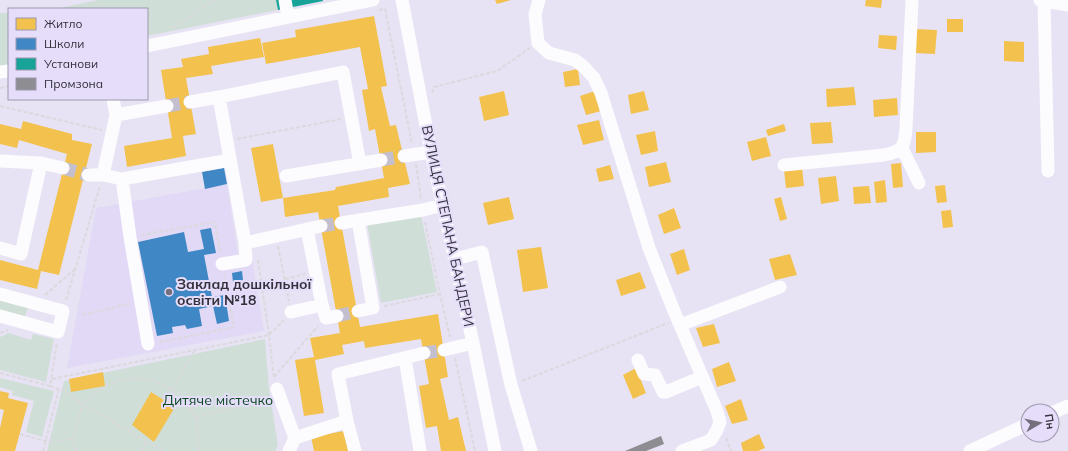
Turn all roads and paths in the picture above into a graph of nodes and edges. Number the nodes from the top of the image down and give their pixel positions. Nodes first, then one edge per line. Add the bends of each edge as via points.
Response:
1 (215, 0) edge
2 (285, 0) edge
3 (373, 0) edge
4 (402, 0) edge
5 (539, 0) edge
6 (912, 0) edge
7 (1042, 1) edge
8 (1068, 5) edge
9 (288, 17) junction
10 (172, 29) dead end
11 (538, 43) junction
12 (148, 46) edge
13 (431, 94) dead end
14 (219, 97) junction
15 (113, 100) edge
16 (190, 102) tunnel mouth
17 (0, 106) edge
18 (167, 106) tunnel mouth
19 (116, 115) junction
20 (352, 117) junction
21 (112, 132) junction
22 (226, 141) junction
23 (902, 148) junction
24 (431, 152) junction
25 (404, 156) tunnel mouth
26 (230, 160) junction
27 (381, 160) tunnel mouth
28 (0, 161) edge
29 (41, 164) junction
30 (360, 164) junction
31 (784, 165) dead end
32 (63, 168) tunnel mouth
33 (1048, 171) dead end
34 (88, 174) tunnel mouth
35 (103, 175) junction
36 (286, 176) dead end
37 (122, 179) junction
38 (919, 183) dead end
39 (443, 205) junction
40 (358, 220) junction
41 (341, 223) tunnel mouth
42 (321, 226) tunnel mouth
43 (307, 229) junction
44 (276, 236) junction
45 (130, 237) junction
46 (250, 242) junction
47 (0, 248) edge
48 (455, 259) junction
49 (222, 264) junction
50 (75, 268) junction
51 (316, 272) junction
52 (285, 279) junction
53 (780, 288) dead end
54 (0, 294) edge
55 (440, 294) dead end
56 (141, 302) junction
57 (34, 303) junction
58 (373, 308) junction
59 (63, 311) junction
60 (291, 312) junction
61 (358, 312) tunnel mouth
62 (328, 313) junction
63 (82, 315) dead end
64 (0, 316) edge
65 (678, 322) junction
66 (58, 332) junction
67 (269, 335) junction
68 (473, 343) junction
69 (148, 344) joint
70 (194, 350) junction
71 (444, 350) tunnel mouth
72 (424, 353) tunnel mouth
73 (405, 358) junction
74 (638, 360) dead end
75 (0, 373) edge
76 (702, 377) junction
77 (52, 379) junction
78 (275, 383) junction
79 (511, 385) junction
80 (50, 386) junction
81 (59, 389) junction
82 (172, 390) junction
83 (83, 404) junction
84 (196, 417) junction
85 (347, 421) junction
86 (1020, 428) edge
87 (20, 434) dead end
88 (72, 438) junction
89 (295, 438) junction
90 (45, 441) junction
91 (147, 442) junction
92 (43, 451) edge
93 (76, 451) edge
94 (141, 451) edge
95 (163, 451) edge
96 (199, 451) edge
97 (289, 451) edge
98 (355, 451) edge
99 (420, 451) edge
100 (495, 451) edge
101 (531, 451) edge
102 (682, 451) edge
103 (970, 451) edge

1 - 10 path
2 - 9 street
3 - 9 street
4 - 24 street, ВУЛИЦЯ СТЕПАНА БАНДЕРИ
5 - 11 street via 535,14
6 - 23 street via 906,129
7 - 8 street
7 - 33 street
9 - 12 street
11 - 13 path via 497,71 434,87
11 - 65 street via 549,53 575,60 594,78 601,93 649,248
14 - 16 street
14 - 20 street via 343,72
14 - 22 street
15 - 19 street
17 - 21 path
18 - 19 street
19 - 21 street
20 - 22 path
20 - 30 street
21 - 35 street
22 - 26 street
23 - 31 street via 896,153 884,155
23 - 38 street
24 - 25 street
24 - 39 street, ВУЛИЦЯ СТЕПАНА БАНДЕРИ
26 - 37 street
26 - 46 street
27 - 30 street
28 - 29 street
29 - 32 street
29 - 47 street via 21,254
30 - 36 street
34 - 35 street
35 - 37 street
35 - 50 path
37 - 45 street
39 - 40 street
39 - 48 street, ВУЛИЦЯ СТЕПАНА БАНДЕРИ
40 - 41 street
40 - 58 street
42 - 43 street
43 - 44 street
43 - 51 street
44 - 46 street
44 - 52 path
45 - 49 path via 215,222
45 - 56 street
46 - 49 street via 246,260
46 - 67 path
48 - 68 street, ВУЛИЦЯ СТЕПАНА БАНДЕРИ
48 - 79 street via 482,252
49 - 69 path via 234,327
50 - 57 path
50 - 59 path
51 - 52 path
51 - 62 street
52 - 60 path
53 - 65 street
54 - 57 street
55 - 58 path
56 - 63 path
56 - 69 street
57 - 59 street
58 - 61 street
59 - 66 street
60 - 62 street
60 - 67 path
62 - 78 path
64 - 66 street
65 - 76 street
65 - 79 path via 656,328
66 - 77 path
67 - 70 path
67 - 78 path
68 - 71 street
68 - 100 street, ВУЛИЦЯ СТЕПАНА БАНДЕРИ
70 - 77 path
70 - 82 path
72 - 73 street
73 - 85 street via 338,374
73 - 99 street
74 - 76 street via 644,374 655,375 663,392
75 - 80 path
76 - 102 street via 720,422 711,440
77 - 80 path
78 - 84 path via 265,400
78 - 89 street
79 - 101 street
80 - 81 path
81 - 83 path
81 - 90 path
82 - 83 path via 151,379 120,379 98,391
82 - 84 path via 180,394
83 - 88 path
83 - 91 path
84 - 96 path
85 - 89 street
85 - 98 street
86 - 103 street
87 - 90 path
88 - 90 path
88 - 93 path
89 - 97 street
90 - 92 path
91 - 94 path
91 - 95 path

